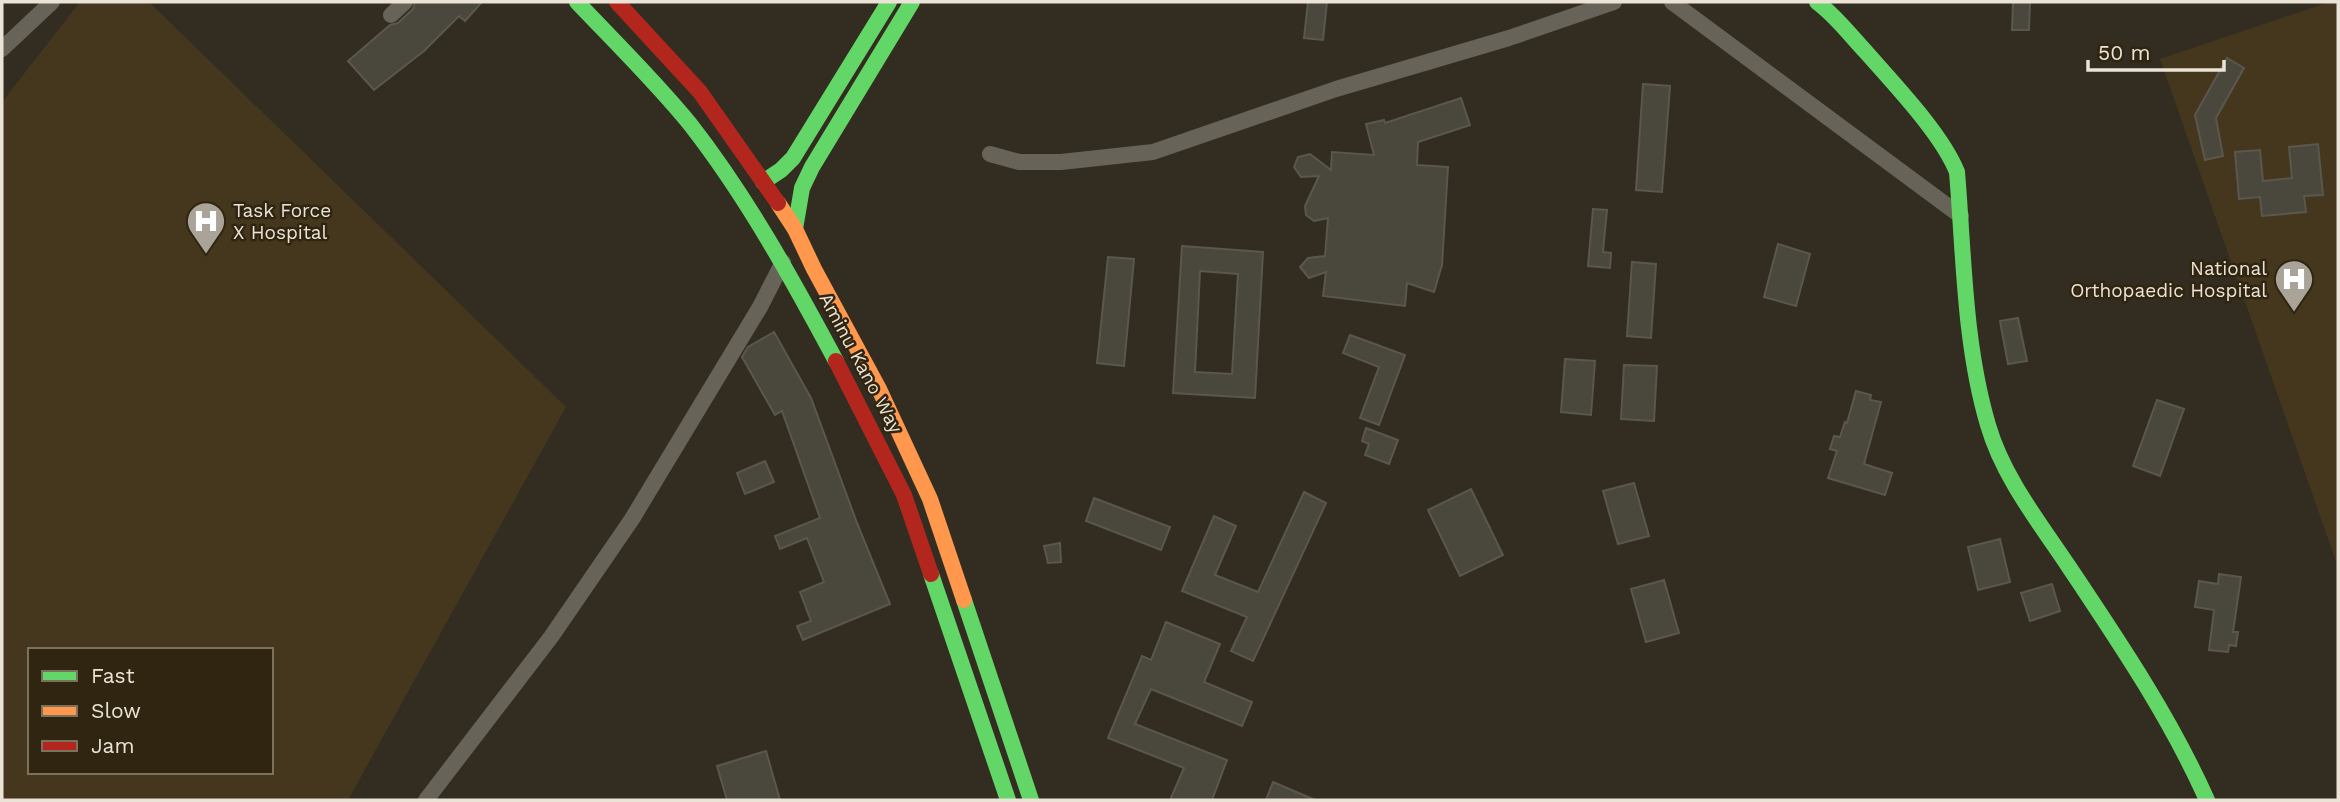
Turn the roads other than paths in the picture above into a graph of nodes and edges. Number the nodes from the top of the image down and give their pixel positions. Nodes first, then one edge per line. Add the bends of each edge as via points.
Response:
1 (52, 2) edge
2 (405, 2) edge
3 (576, 2) edge
4 (617, 2) edge
5 (890, 2) edge
6 (912, 2) edge
7 (1614, 2) edge
8 (1672, 2) edge
9 (1817, 2) edge
10 (391, 15) dead end
11 (2, 49) edge
12 (990, 154) dead end
13 (763, 182) junction
14 (1961, 216) junction
15 (795, 229) junction
16 (783, 262) junction
17 (426, 800) edge
18 (1008, 800) edge
19 (1031, 800) edge
20 (2207, 800) edge

1 - 11 street
2 - 10 street
3 - 16 main road, Aminu Kano Way via 683,116
4 - 13 main road, Aminu Kano Way via 699,92
5 - 13 main road via 793,158
6 - 15 main road via 812,167 802,188
7 - 12 street via 1153,152 1061,162 1019,162
8 - 14 street
9 - 14 main road via 1889,78 1950,154 1958,172
13 - 15 main road, Aminu Kano Way
14 - 20 main road via 1972,356 1989,426 2008,475 2134,665
15 - 19 main road, Aminu Kano Way via 930,499
16 - 17 street via 632,519 551,637
16 - 18 main road, Aminu Kano Way via 904,495

